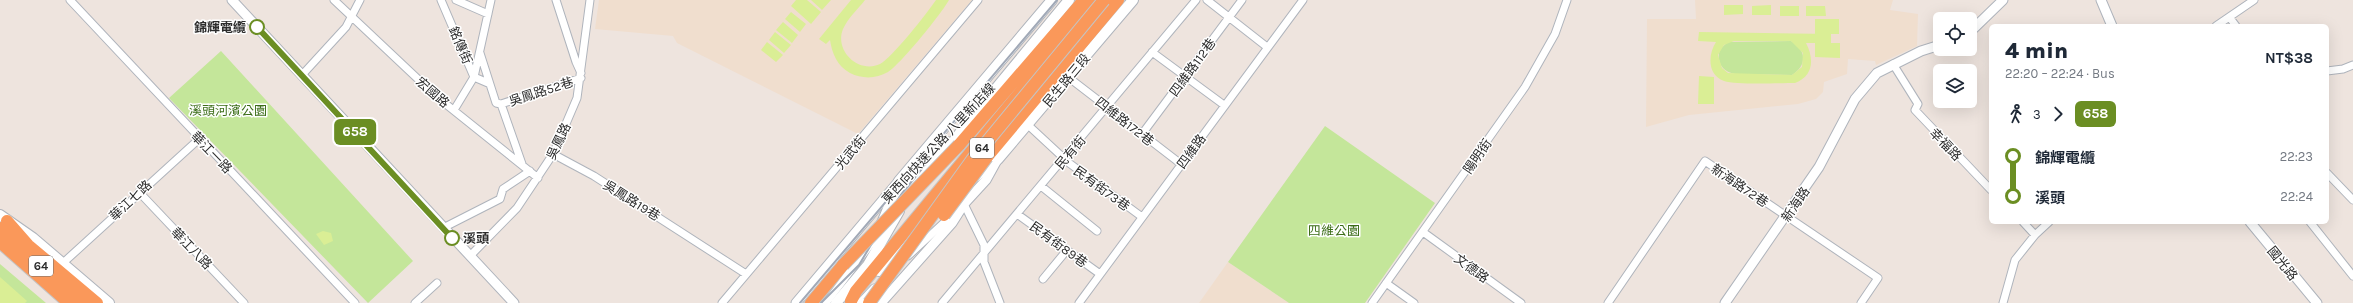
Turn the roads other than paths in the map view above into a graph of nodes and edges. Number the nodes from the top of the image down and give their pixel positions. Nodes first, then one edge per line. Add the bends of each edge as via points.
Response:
1 (70, 0) edge
2 (232, 0) edge
3 (334, 0) edge
4 (360, 0) edge
5 (441, 0) edge
6 (456, 0) edge
7 (491, 0) edge
8 (556, 0) edge
9 (590, 0) edge
10 (978, 0) edge
11 (1052, 0) edge
12 (1069, 0) edge
13 (1084, 0) edge
14 (1091, 0) edge
15 (1098, 0) edge
16 (1104, 0) edge
17 (1118, 0) edge
18 (1133, 0) edge
19 (1196, 0) edge
20 (1207, 0) edge
21 (1242, 0) edge
22 (1303, 0) edge
23 (1567, 0) edge
24 (2003, 0) edge
25 (2101, 0) edge
26 (2254, 0) edge
27 (488, 14) junction
28 (1040, 14) junction
29 (351, 16) junction
30 (1229, 18) junction
31 (2230, 18) junction
32 (2111, 24) edge
33 (2220, 24) edge
34 (2234, 24) edge
35 (1977, 25) edge
36 (1267, 47) junction
37 (1933, 47) edge
38 (1030, 48) junction
39 (1152, 52) junction
40 (480, 53) junction
41 (1893, 64) junction
42 (2353, 65) edge
43 (2329, 71) edge
44 (302, 75) junction
45 (581, 76) junction
46 (1068, 77) junction
47 (1186, 77) junction
48 (474, 78) junction
49 (488, 83) junction
50 (501, 104) junction
51 (1224, 105) junction
52 (1107, 108) junction
53 (454, 110) junction
54 (1028, 125) junction
55 (1142, 134) junction
56 (199, 139) junction
57 (966, 152) junction
58 (553, 154) junction
59 (1064, 158) junction
60 (998, 159) junction
61 (522, 164) junction
62 (1181, 164) junction
63 (530, 171) junction
64 (2329, 175) edge
65 (538, 178) junction
66 (899, 181) junction
67 (1041, 186) junction
68 (1989, 188) edge
69 (139, 192) junction
70 (2353, 200) edge
71 (964, 204) junction
72 (1017, 214) junction
73 (1142, 217) junction
74 (1787, 217) junction
75 (2, 221) edge
76 (2025, 224) edge
77 (2047, 224) edge
78 (2252, 224) edge
79 (2312, 224) edge
80 (443, 228) junction
81 (1097, 231) dead end
82 (1423, 232) junction
83 (0, 234) edge
84 (2035, 235) junction
85 (848, 241) junction
86 (0, 243) edge
87 (1067, 250) junction
88 (984, 252) junction
89 (470, 256) junction
90 (63, 263) junction
91 (746, 274) junction
92 (1100, 274) junction
93 (2353, 276) edge
94 (858, 277) junction
95 (1043, 279) dead end
96 (437, 283) dead end
97 (1386, 283) junction
98 (853, 302) edge
99 (68, 303) edge
100 (82, 303) edge
101 (96, 303) edge
102 (109, 303) edge
103 (244, 303) edge
104 (355, 303) edge
105 (415, 303) edge
106 (514, 303) edge
107 (722, 303) edge
108 (796, 303) edge
109 (805, 303) edge
110 (811, 303) edge
111 (826, 303) edge
112 (836, 303) edge
113 (870, 303) edge
114 (882, 303) edge
115 (942, 303) edge
116 (1000, 303) edge
117 (1079, 303) edge
118 (1372, 303) edge
119 (1414, 303) edge
120 (1521, 303) edge
121 (1608, 303) edge
122 (1725, 303) edge
123 (1861, 303) edge
124 (2003, 303) edge
125 (2317, 303) edge

1 - 56 street, 華江一路
2 - 44 street
3 - 29 street, 宏國路
4 - 29 street
5 - 48 street, 銘傳街
6 - 27 street
7 - 27 street
8 - 45 street
9 - 45 street, 吳鳳路
10 - 91 street, 光武街
11 - 28 main road
12 - 38 main road
13 - 110 highway, 東西向快速公路 八里新店線 / 64, bridge via 959,145 866,239
14 - 57 highway
15 - 57 highway
16 - 113 highway, 64, bridge via 972,160
17 - 113 highway, bridge via 986,157 895,278
18 - 46 main road, 民生路三段
19 - 39 street, 民有街
20 - 30 street
21 - 30 street, 四維路112巷
22 - 36 street, 四維路
23 - 82 street, 陽明街 via 1555,34 1525,87
24 - 35 street
25 - 32 street
26 - 31 street
27 - 40 street
28 - 38 main road
28 - 66 main road
29 - 44 street via 346,26
29 - 53 street, 宏國路
30 - 36 street
30 - 47 street, 四維路112巷
31 - 33 street
31 - 34 street
36 - 51 street, 四維路
37 - 41 street, 新海路
38 - 94 main road via 965,126 913,180 890,210
39 - 47 street
39 - 52 street, 民有街
40 - 48 street
40 - 49 street, 銘傳街
41 - 68 street, 幸福路 via 1918,104 1914,110
41 - 74 street, 新海路 via 1877,73 1855,99 1819,167
42 - 43 street
44 - 80 street
45 - 50 street, 吳鳳路52巷
45 - 58 street, 吳鳳路 via 577,98
46 - 52 street, 四維路172巷
46 - 54 main road, 民生路三段
47 - 51 street
47 - 55 street, 四維路112巷
48 - 49 street, 銘傳街
48 - 53 street
49 - 50 street, 銘傳街 via 496,103
50 - 61 street, 銘傳街
51 - 62 street, 四維路
52 - 55 street, 四維路172巷
52 - 59 street, 民有街
53 - 61 street, 宏國路
54 - 59 street, 民有街73巷
54 - 60 main road, 民生路三段
55 - 62 street, 四維路172巷
56 - 69 street, 華江七路
56 - 104 street, 華江一路
57 - 94 highway via 870,268
57 - 98 highway via 856,291
58 - 65 street, 吳鳳路
58 - 91 street, 吳鳳路19巷 via 594,176
59 - 67 street, 民有街
59 - 73 street, 民有街73巷
60 - 71 street, 民生路三段 via 986,180
60 - 98 main road, 民生路三段 via 941,207
61 - 63 street, 宏國路
62 - 73 street, 四維路
63 - 65 street, 宏國路
63 - 80 street via 503,189 500,199
64 - 70 street
65 - 89 street, 吳鳳路 via 517,208
66 - 85 street
66 - 111 street via 884,212 875,239
67 - 72 street, 民有街
67 - 81 street
69 - 90 street, 華江七路
69 - 103 street, 華江八路
71 - 88 street via 984,245
71 - 98 street
71 - 114 street, 民生路三段 via 952,224
72 - 87 street, 民有街89巷
72 - 88 street, 民有街
73 - 92 street, 四維路
74 - 121 street, 新海路72巷 via 1705,161
74 - 122 street, 新海路
74 - 123 street, 新海路72巷 via 1878,278
75 - 90 main road via 33,238
75 - 100 highway, 64
75 - 101 highway
76 - 84 street
77 - 84 street
78 - 125 street, 國光路
79 - 93 street
80 - 89 street
82 - 97 street, 陽明街
82 - 120 street, 文德路
83 - 100 main road
84 - 124 street via 2016,260
85 - 108 street
85 - 109 street via 844,257
86 - 99 highway, 64
87 - 92 street, 民有街89巷
87 - 95 street
88 - 115 street, 民有街
88 - 116 street via 984,262
89 - 106 street
90 - 102 main road
91 - 107 street, 光武街
92 - 117 street, 四維路
94 - 112 main road
96 - 105 street
97 - 118 street, 陽明街
97 - 119 street

